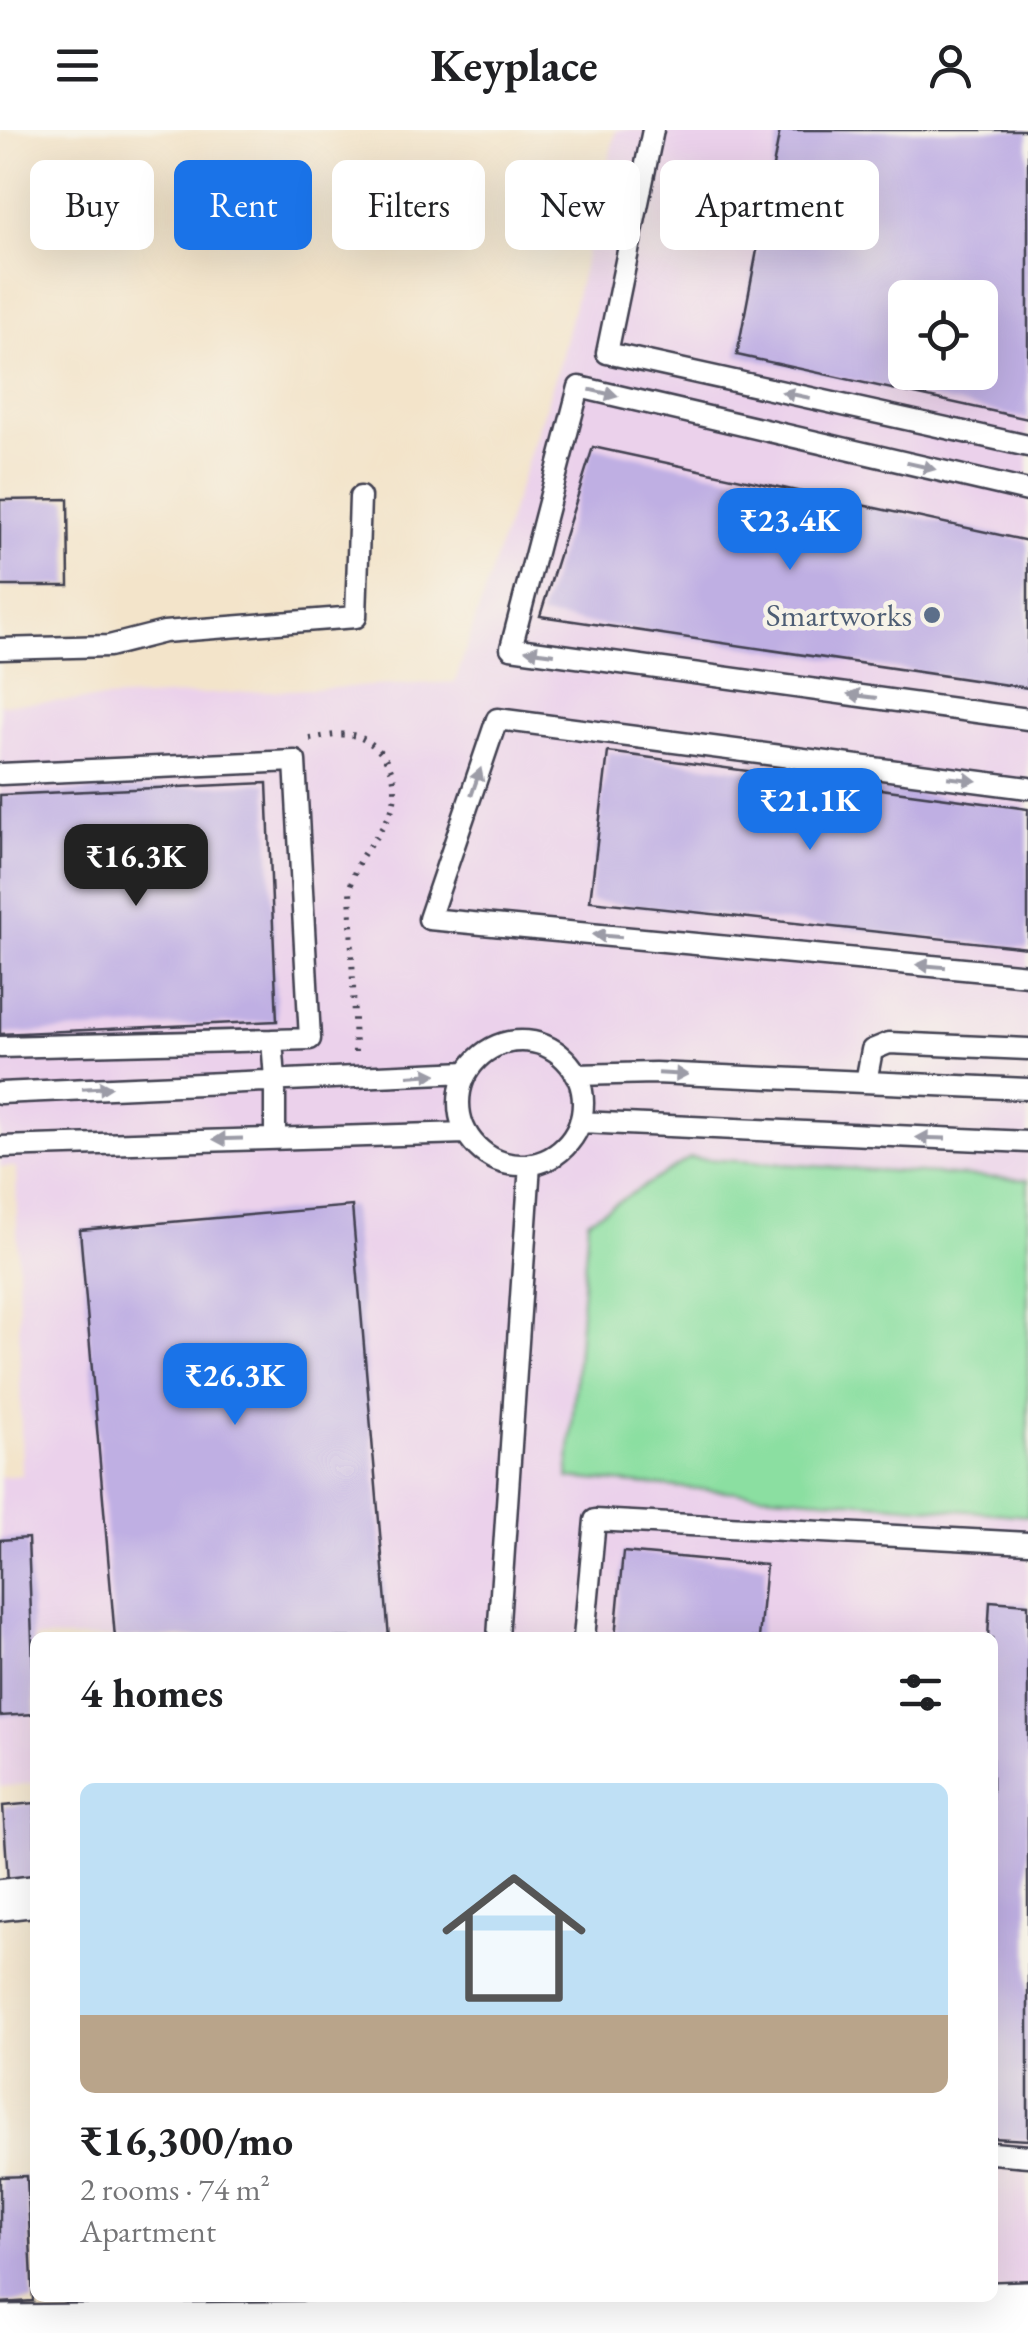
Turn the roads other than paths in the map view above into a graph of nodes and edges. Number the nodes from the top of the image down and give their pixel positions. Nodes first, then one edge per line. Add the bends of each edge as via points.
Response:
1 (652, 130) edge
2 (1028, 446) edge
3 (1028, 491) edge
4 (360, 498) dead end
5 (0, 649) edge
6 (1028, 718) edge
7 (0, 774) edge
8 (1028, 788) edge
9 (1028, 975) edge
10 (272, 1040) junction
11 (0, 1048) edge
12 (1028, 1049) edge
13 (467, 1072) junction
14 (576, 1075) junction
15 (275, 1079) junction
16 (866, 1082) junction
17 (1028, 1089) edge
18 (0, 1092) edge
19 (580, 1122) junction
20 (466, 1133) junction
21 (275, 1138) junction
22 (1028, 1142) edge
23 (0, 1147) edge
24 (530, 1164) junction
25 (1028, 1543) edge
26 (498, 1632) edge
27 (585, 1632) edge
28 (30, 1897) edge
29 (0, 1900) edge
30 (998, 2154) edge
31 (1028, 2156) edge
32 (1026, 2317) edge
33 (198, 2332) edge
34 (0, 2333) edge

2 -> 1 lane via 606,353
6 -> 3 lane via 511,648 579,387
4 - 5 lane via 356,617 164,632 109,646
7 - 10 lane via 295,761 310,1039
9 -> 8 lane via 428,919 497,719
10 - 11 lane
10 - 15 lane
12 - 16 lane via 889,1043 872,1050
13 - 14 lane via 495,1047 532,1042 565,1059
15 -> 13 lane
13 - 20 lane via 460,1092
14 -> 16 lane
14 - 19 lane
18 -> 15 lane
15 - 21 lane
16 - 17 lane
22 -> 19 lane
19 - 24 lane via 564,1147
20 - 21 lane
20 - 24 lane via 497,1161
21 -> 23 lane
24 - 26 lane
25 - 27 lane via 595,1520
28 - 29 street
30 - 31 lane
32 - 33 street via 362,2321
33 - 34 street

